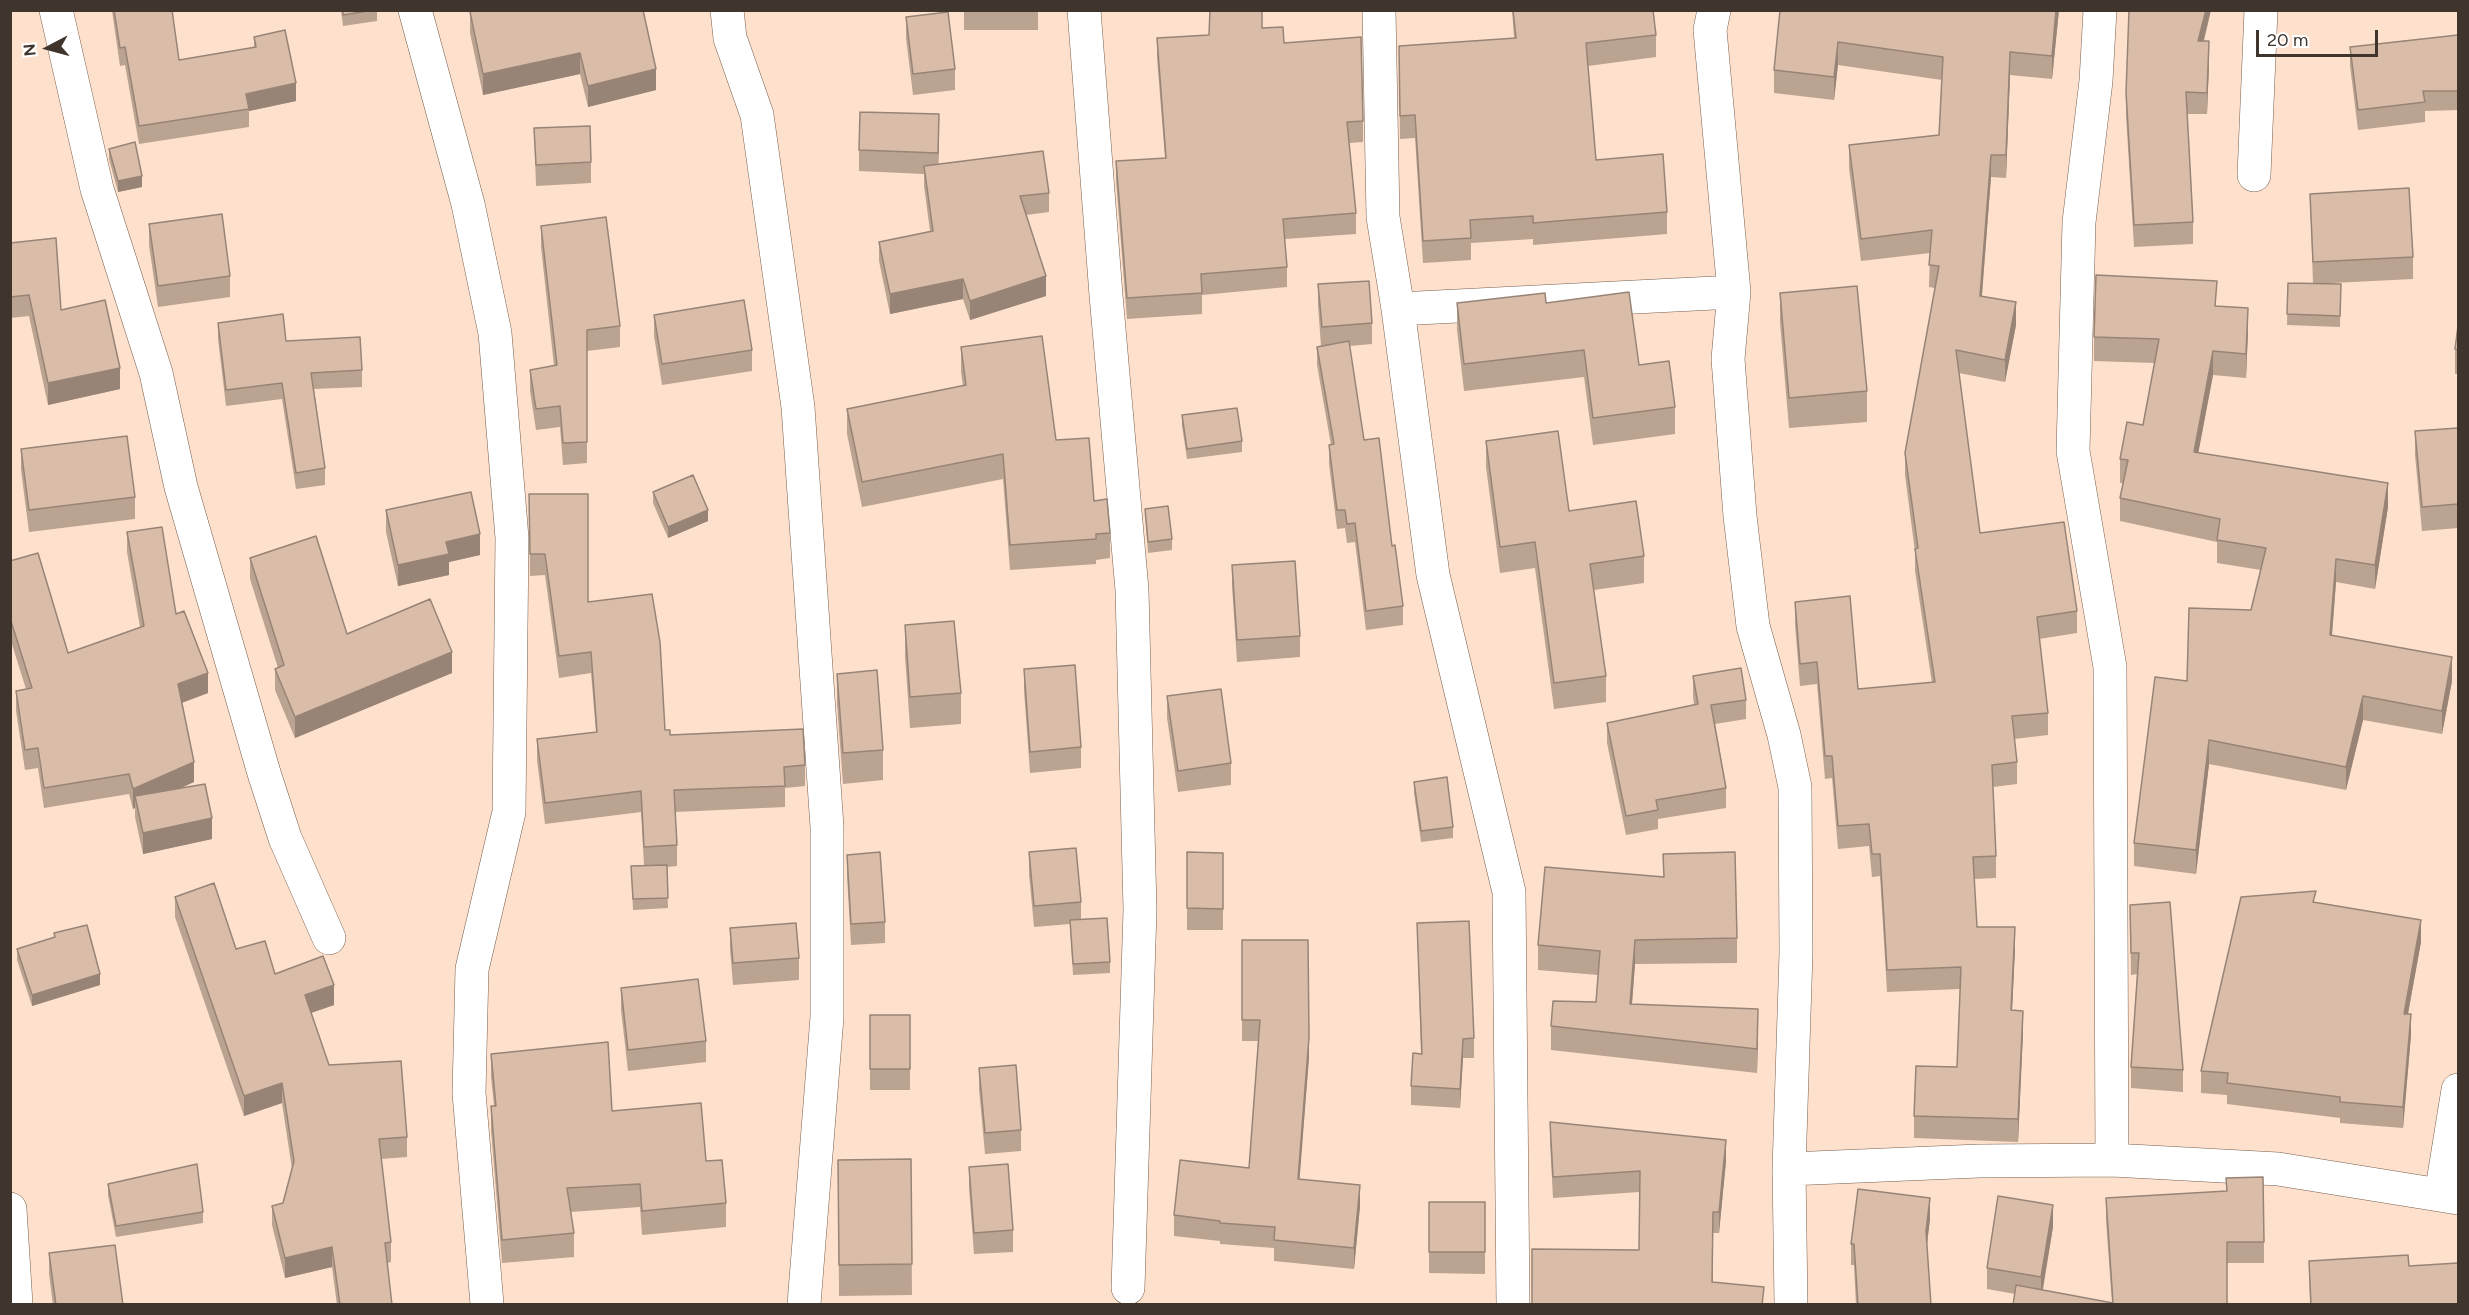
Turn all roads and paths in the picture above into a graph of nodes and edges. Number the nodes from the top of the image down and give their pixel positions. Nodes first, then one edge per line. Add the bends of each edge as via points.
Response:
1 (56, 10) edge
2 (415, 10) edge
3 (727, 10) edge
4 (1084, 10) edge
5 (1378, 10) edge
6 (1714, 10) edge
7 (2100, 10) edge
8 (2261, 10) edge
9 (2254, 175) dead end
10 (1734, 292) junction
11 (1398, 309) junction
12 (329, 938) dead end
13 (2458, 1090) edge
14 (2112, 1160) junction
15 (1789, 1169) junction
16 (2450, 1196) edge
17 (10, 1209) edge
18 (1128, 1288) dead end
19 (16, 1305) edge
20 (487, 1305) edge
21 (804, 1305) edge
22 (1513, 1305) edge
23 (1791, 1305) edge

1 - 12 street via 97,189 156,373 181,488 264,773 285,838
2 - 20 street via 468,204 495,333 512,538 509,812 472,969 469,1093
3 - 21 street via 730,38 757,115 798,407 827,826 827,1017
4 - 18 street via 1132,590 1140,910
5 - 11 street via 1383,218
6 - 10 street via 1710,30
7 - 14 street via 2096,81 2079,222 2073,451 2110,667
8 - 9 street
10 - 11 street
10 - 15 street via 1728,359 1753,626 1795,787 1796,953
11 - 22 street via 1433,575 1509,892
13 - 16 street
14 - 15 street
14 - 16 street via 2278,1169
15 - 23 street
17 - 19 street

